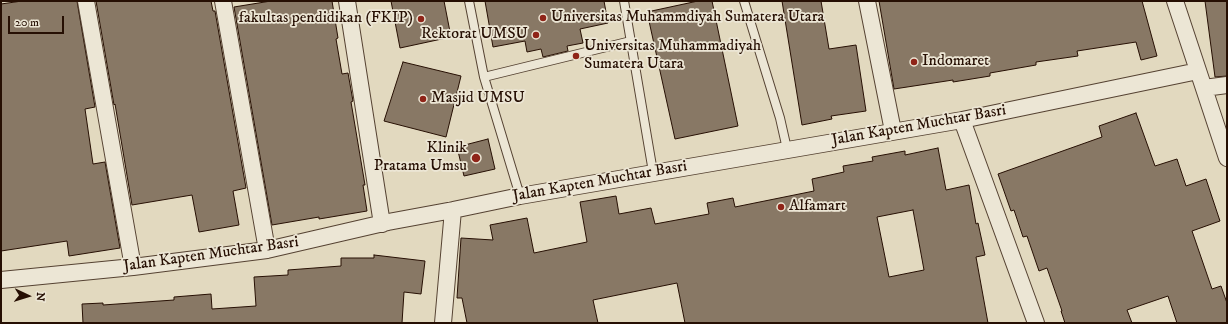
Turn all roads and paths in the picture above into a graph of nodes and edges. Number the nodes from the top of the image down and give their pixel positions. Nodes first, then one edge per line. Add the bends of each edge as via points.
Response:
1 (86, 1) edge
2 (223, 1) edge
3 (347, 1) edge
4 (469, 1) edge
5 (624, 1) edge
6 (744, 1) edge
7 (867, 1) edge
8 (1175, 1) edge
9 (631, 41) junction
10 (1198, 71) junction
11 (484, 76) junction
12 (1227, 85) edge
13 (1204, 88) junction
14 (962, 120) junction
15 (893, 131) junction
16 (787, 149) junction
17 (1227, 158) edge
18 (653, 172) junction
19 (520, 196) junction
20 (453, 210) junction
21 (382, 224) junction
22 (267, 250) junction
23 (133, 267) junction
24 (1, 280) edge
25 (443, 323) edge
26 (1036, 323) edge

1 - 23 street
2 - 22 street
3 - 21 street
4 - 11 lane
5 - 9 lane
6 - 16 lane
7 - 15 street
8 - 10 street
9 - 11 lane
9 - 18 lane
10 - 13 street
10 - 14 street, Jalan Kapten Muchtar Basri
11 - 19 lane
12 - 13 street
13 - 17 street
14 - 15 street, Jalan Kapten Muchtar Basri
14 - 26 street
15 - 16 street, Jalan Kapten Muchtar Basri
16 - 18 street, Jalan Kapten Muchtar Basri
18 - 19 street, Jalan Kapten Muchtar Basri
19 - 20 street, Jalan Kapten Muchtar Basri
20 - 21 street, Jalan Kapten Muchtar Basri
20 - 25 street
21 - 22 street, Jalan Kapten Muchtar Basri
22 - 23 street, Jalan Kapten Muchtar Basri
23 - 24 street, Jalan Kapten Muchtar Basri

